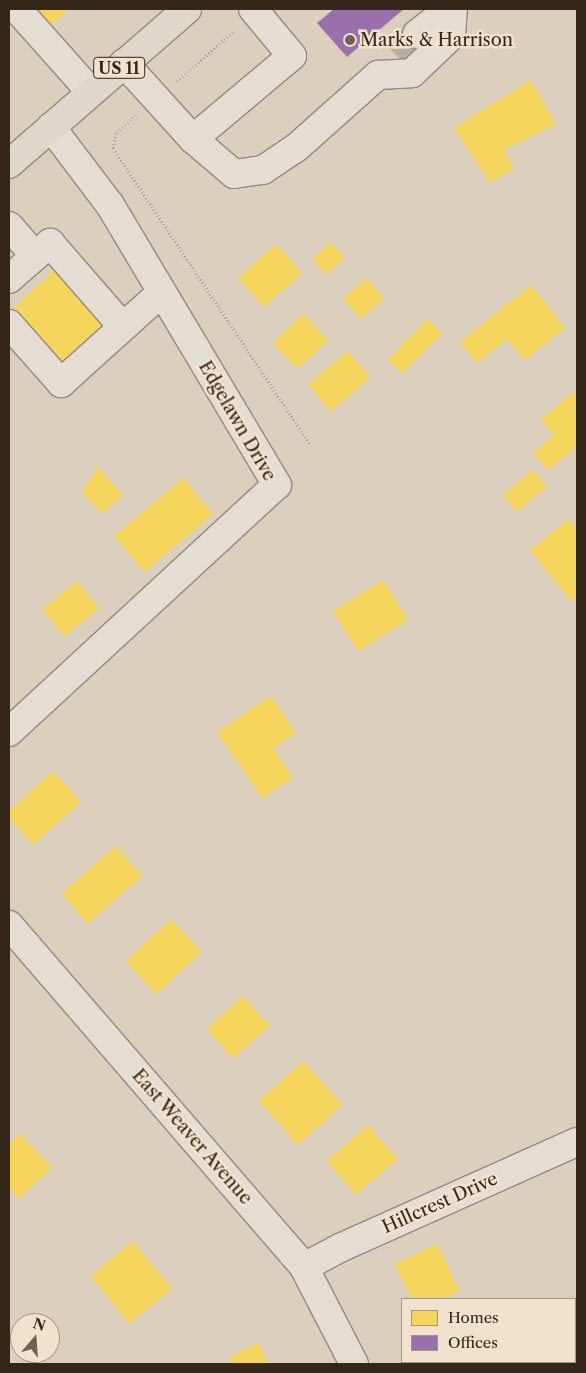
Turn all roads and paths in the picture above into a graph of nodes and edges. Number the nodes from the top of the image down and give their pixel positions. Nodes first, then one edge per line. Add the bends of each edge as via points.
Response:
1 (17, 9) edge
2 (187, 9) edge
3 (449, 9) edge
4 (453, 9) edge
5 (256, 12) edge
6 (417, 34) tunnel mouth
7 (124, 63) junction
8 (91, 92) junction
9 (157, 98) junction
10 (51, 127) junction
11 (193, 139) junction
12 (12, 155) edge
13 (9, 226) edge
14 (35, 256) junction
15 (9, 279) edge
16 (162, 294) junction
17 (9, 324) edge
18 (123, 327) junction
19 (310, 445) dead end
20 (9, 732) edge
21 (9, 925) edge
22 (577, 1142) edge
23 (304, 1267) junction
24 (354, 1364) edge

1 - 8 street
2 - 7 main road, US 11
3 - 6 street
4 - 11 street via 451,36 412,73 387,65 296,148 263,170 234,174
5 - 9 path
5 - 11 street via 292,56
7 - 8 main road, US 11
7 - 9 street
8 - 10 main road, US 11
9 - 11 street
9 - 19 path via 116,133 113,148
10 - 12 main road, US 11
10 - 16 street, Edgelawn Drive via 110,206
13 - 14 street
14 - 15 street
14 - 18 street via 50,243
16 - 18 street
16 - 20 street, Edgelawn Drive via 277,485
17 - 18 street via 61,383
21 - 23 street, East Weaver Avenue
22 - 23 street, Hillcrest Drive
23 - 24 street, East Weaver Avenue

